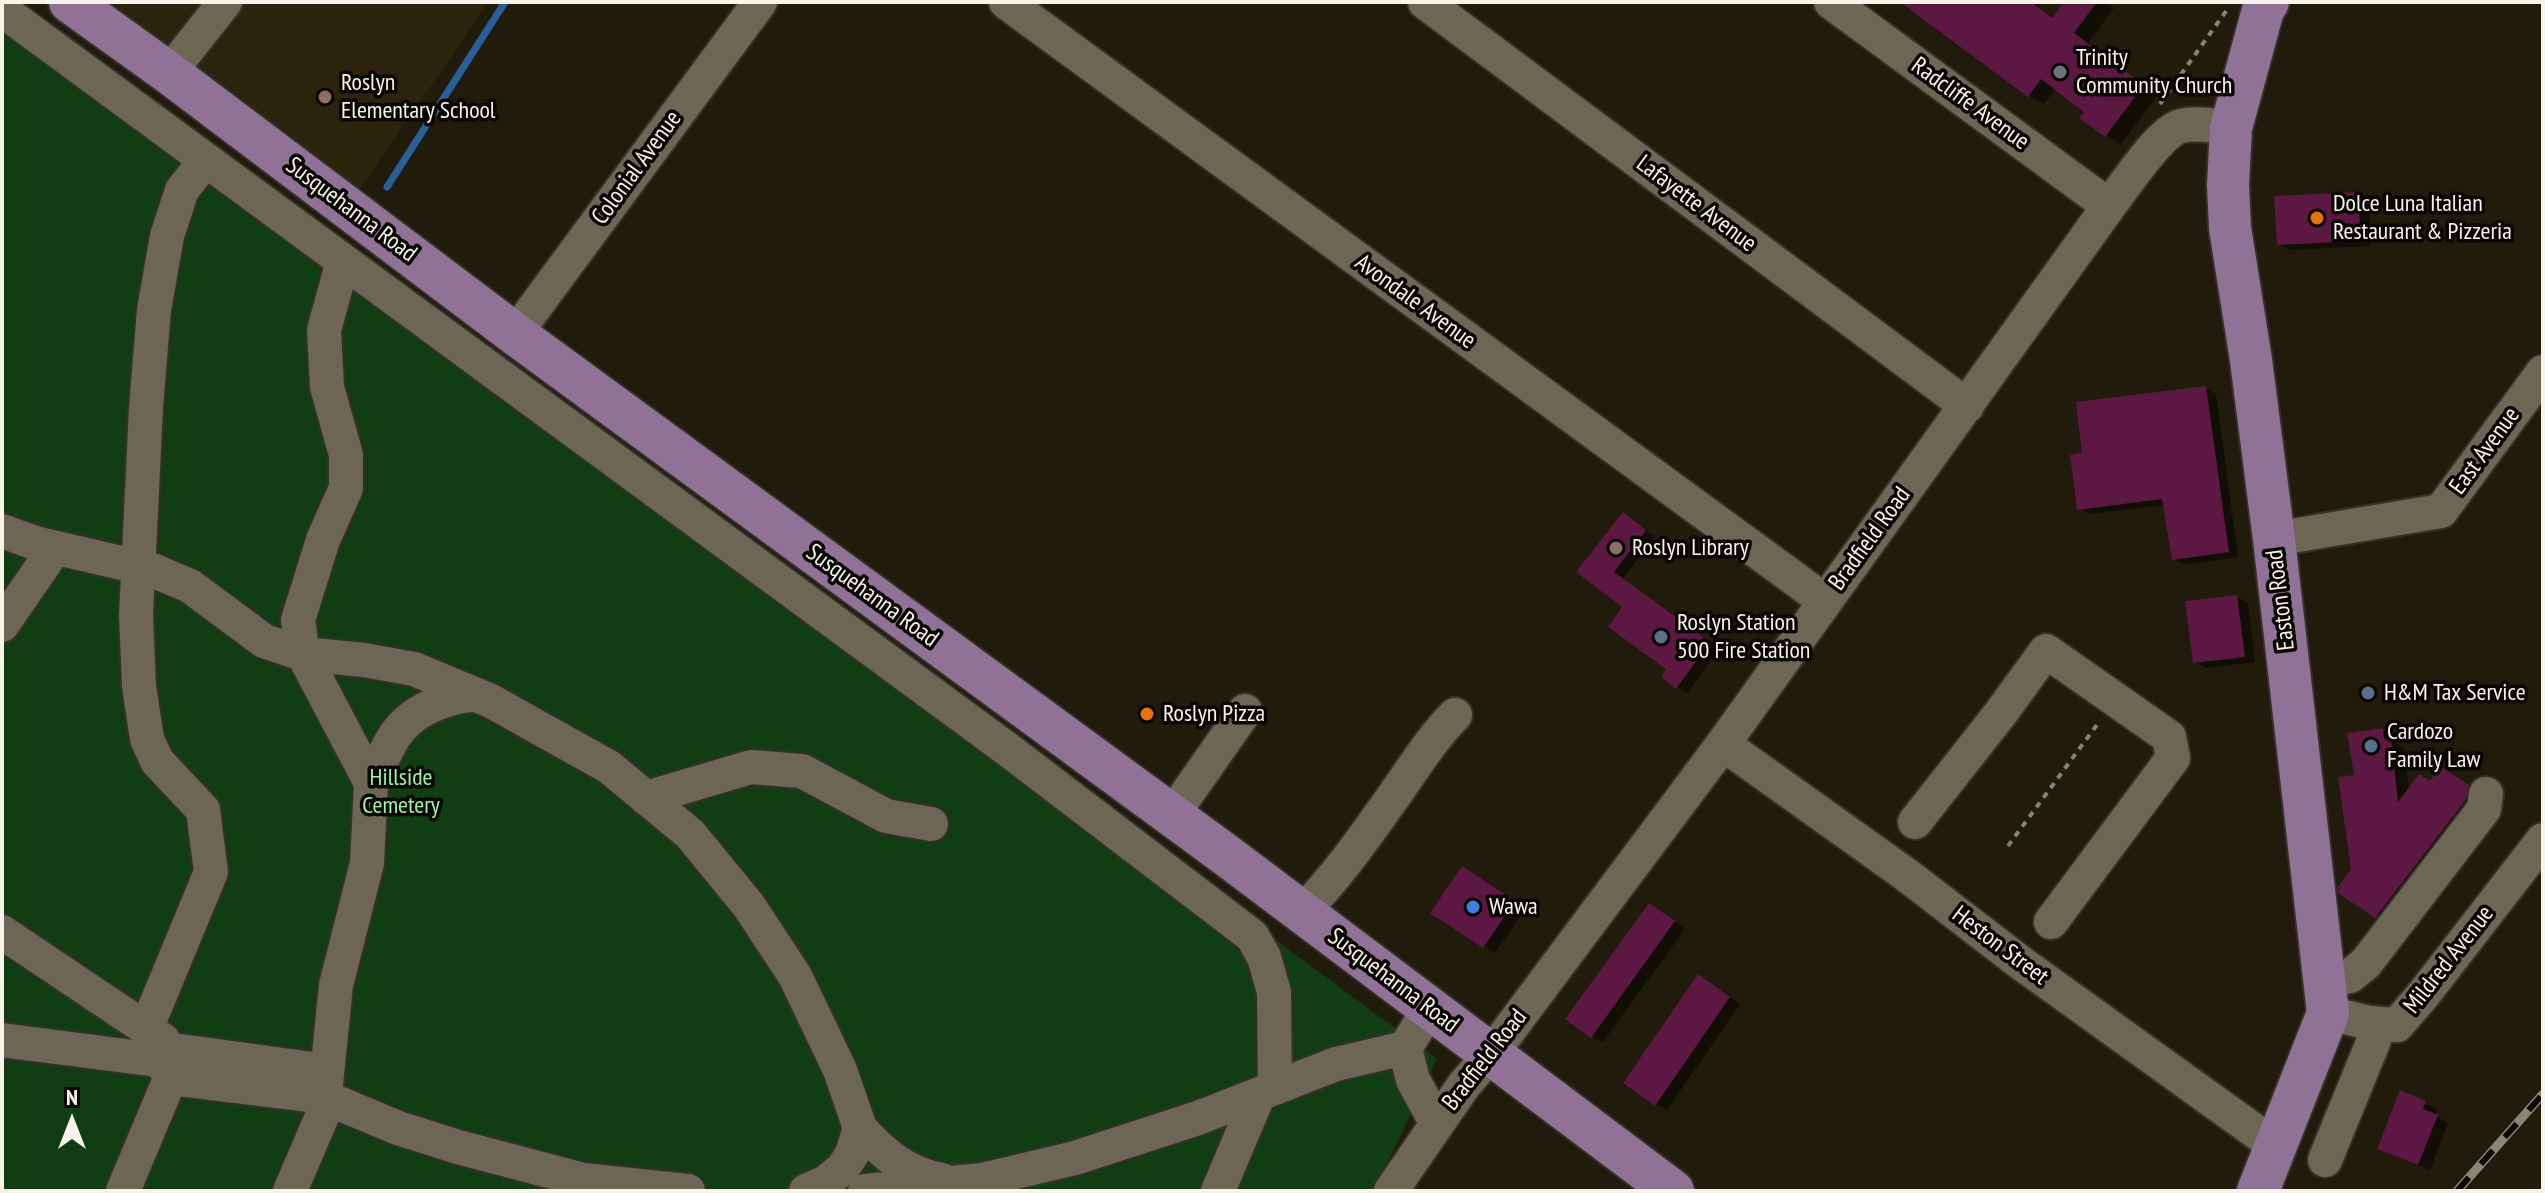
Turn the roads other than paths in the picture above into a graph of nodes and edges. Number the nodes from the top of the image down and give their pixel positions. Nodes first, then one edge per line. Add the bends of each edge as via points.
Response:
1 (70, 2) edge
2 (760, 2) edge
3 (1006, 2) edge
4 (1425, 2) edge
5 (1831, 2) edge
6 (220, 4) edge
7 (2253, 5) edge
8 (2, 10) edge
9 (169, 73) junction
10 (2231, 128) junction
11 (206, 160) junction
12 (2109, 206) junction
13 (343, 261) junction
14 (515, 334) junction
15 (2543, 372) edge
16 (1967, 406) junction
17 (2, 531) edge
18 (2274, 539) junction
19 (55, 548) junction
20 (139, 567) junction
21 (1825, 601) junction
22 (2, 625) edge
23 (303, 654) junction
24 (477, 695) junction
25 (1245, 711) dead end
26 (1455, 715) dead end
27 (1723, 744) junction
28 (371, 783) junction
29 (2486, 794) dead end
30 (646, 798) junction
31 (1172, 815) junction
32 (1915, 822) dead end
33 (931, 824) dead end
34 (2543, 840) edge
35 (1302, 912) junction
36 (2051, 922) dead end
37 (2, 932) edge
38 (2326, 997) junction
39 (1430, 1008) junction
40 (2374, 1023) junction
41 (2, 1040) edge
42 (1405, 1048) junction
43 (164, 1054) junction
44 (1491, 1054) junction
45 (326, 1084) junction
46 (1267, 1091) junction
47 (1437, 1124) junction
48 (860, 1128) junction
49 (2277, 1147) junction
50 (2325, 1160) dead end
51 (953, 1183) junction
52 (621, 1187) edge
53 (123, 1191) edge
54 (290, 1191) edge
55 (688, 1191) edge
56 (806, 1191) edge
57 (865, 1191) edge
58 (1218, 1191) edge
59 (1391, 1191) edge
60 (1673, 1191) edge
61 (2258, 1191) edge

1 - 9 main road, Susquehanna Road
2 - 14 street, Colonial Avenue
3 - 21 street, Avondale Avenue
4 - 16 street, Lafayette Avenue
5 - 12 street, Radcliffe Avenue
6 - 9 street
7 - 10 main road, Easton Road
8 - 11 street
9 - 14 main road, Susquehanna Road
10 - 12 street, Bradfield Road via 2178,126 2158,142
10 - 18 main road, Easton Road via 2230,228
11 - 13 street
11 - 20 street via 182,190 167,236 154,310
12 - 16 street, Bradfield Road
13 - 23 street via 324,330 327,387 346,455 346,488 298,620
13 - 46 street via 1007,749 1252,936 1274,992
14 - 31 main road, Susquehanna Road
15 - 18 street, East Avenue via 2441,511
16 - 21 street, Bradfield Road
17 - 19 street
18 - 38 main road, Easton Road
19 - 20 street
19 - 22 street
20 - 23 street via 190,586 264,641
20 - 43 street via 139,686 147,739 157,761 203,810 211,872
21 - 27 street, Bradfield Road
23 - 24 street via 414,669
23 - 28 street
24 - 28 street via 435,704 412,718 396,734
24 - 30 street via 609,767
25 - 31 street
26 - 35 street via 1357,849
27 - 44 street, Bradfield Road
27 - 49 street, Heston Street
28 - 45 street via 367,863 336,985
29 - 38 street via 2484,809 2366,963
30 - 33 street via 751,767 802,771 886,816
30 - 48 street via 690,834 749,906 795,976 840,1070
31 - 35 main road, Susquehanna Road
32 - 36 street via 2046,651 2169,737 2173,758
34 - 40 street, Mildred Avenue via 2397,1025
35 - 39 main road, Susquehanna Road
37 - 43 street
38 - 40 street, Mildred Avenue
38 - 49 main road, Easton Road
39 - 42 street
39 - 44 main road, Susquehanna Road
40 - 50 street via 2374,1040
41 - 43 street
42 - 46 street via 1336,1064
42 - 47 street via 1413,1080
43 - 45 street via 177,1079
43 - 53 street
44 - 47 street, Bradfield Road
44 - 60 main road, Susquehanna Road
45 - 52 street via 398,1128
45 - 54 street via 323,1114
46 - 51 street via 1075,1158
46 - 58 street
47 - 59 street, Bradfield Road
48 - 51 street via 899,1165
48 - 56 street via 843,1168
49 - 61 main road, Easton Road
51 - 57 street
52 - 55 street

